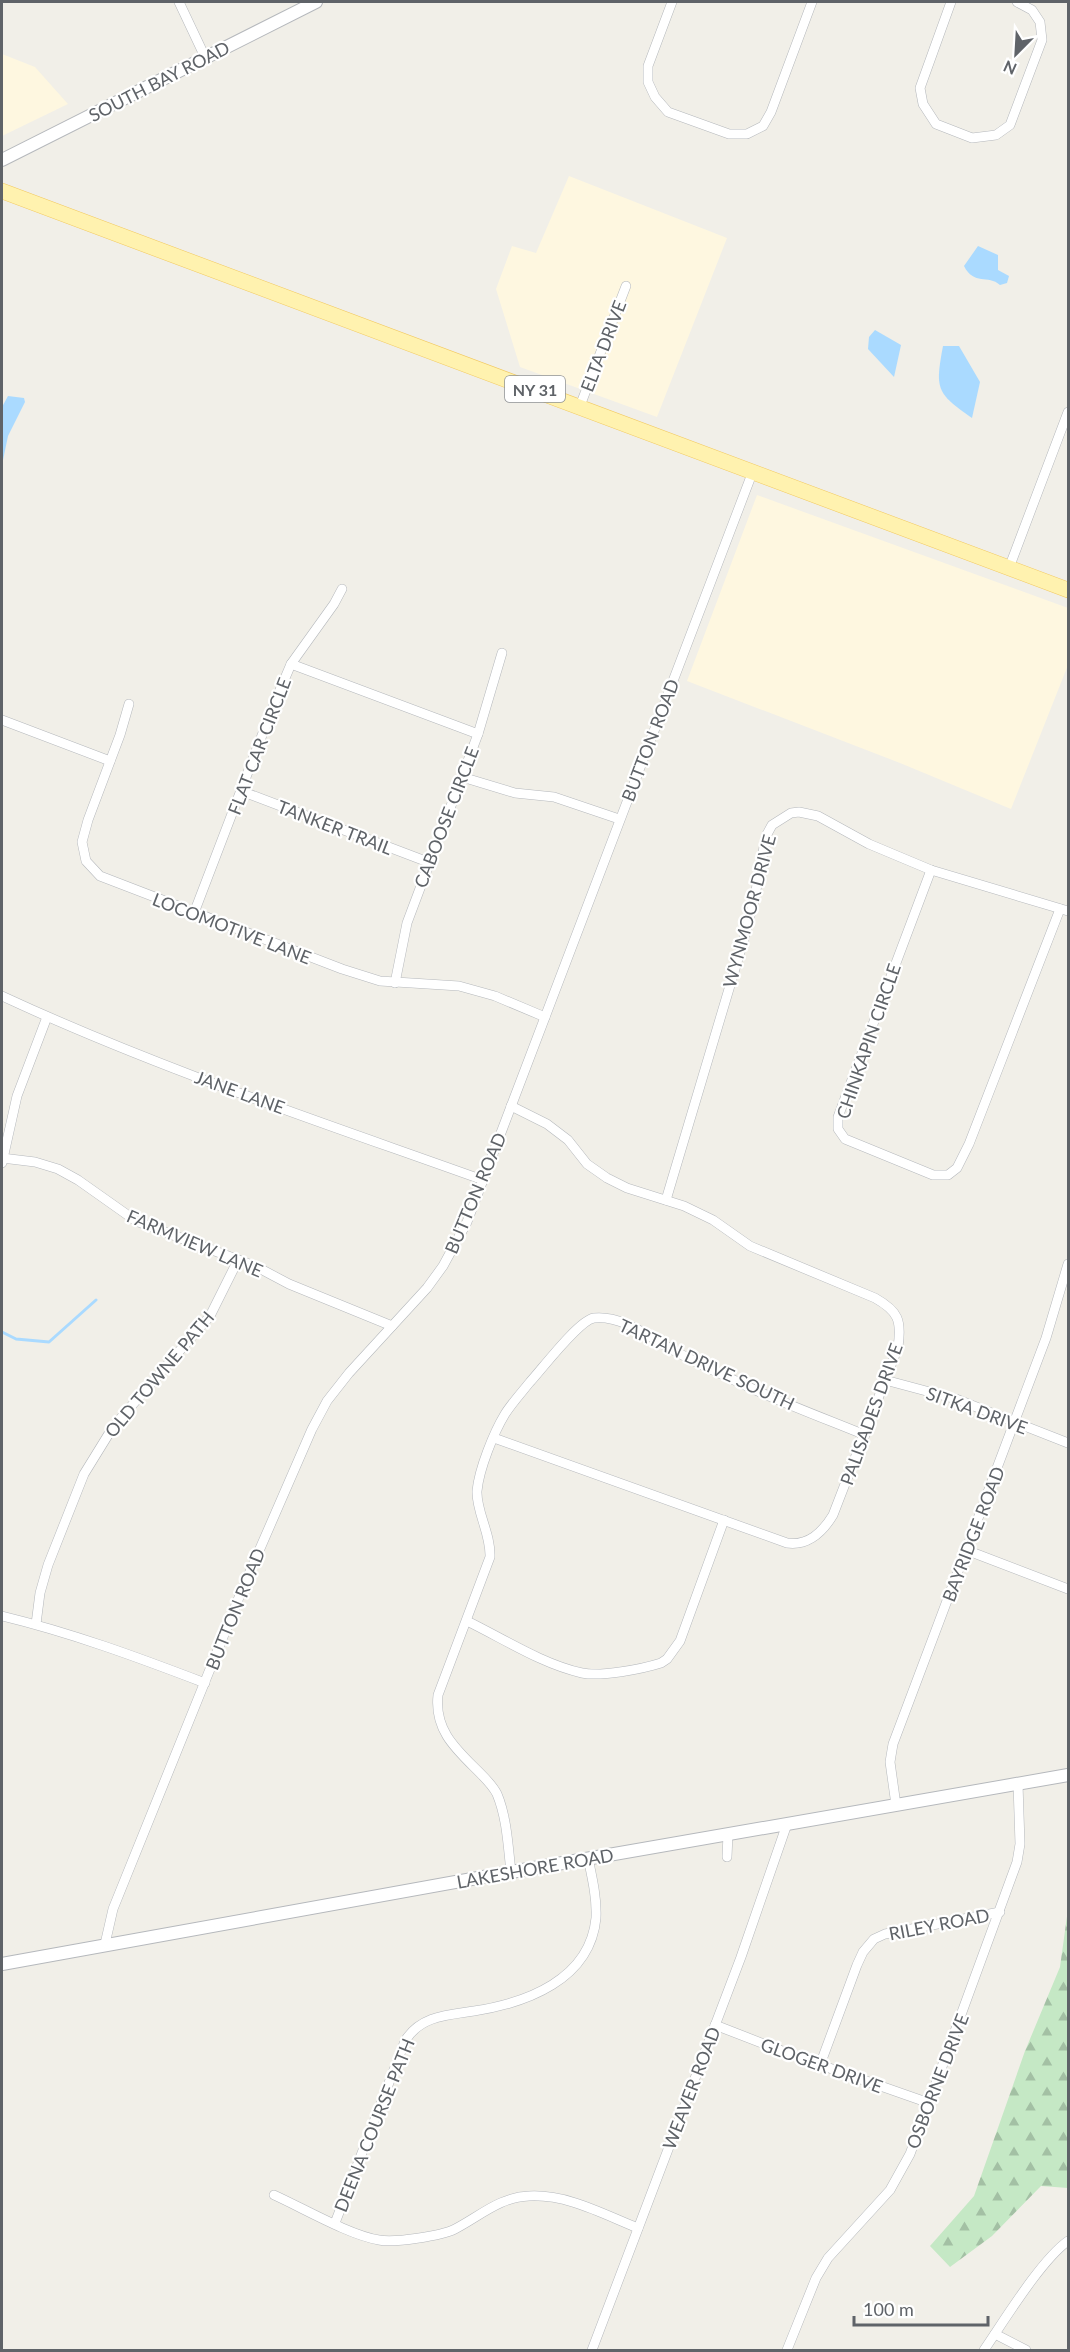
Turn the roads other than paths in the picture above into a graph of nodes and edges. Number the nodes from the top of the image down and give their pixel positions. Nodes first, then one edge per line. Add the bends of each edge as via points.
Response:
1 (179, 2) edge
2 (316, 2) edge
3 (672, 2) edge
4 (812, 2) edge
5 (951, 2) edge
6 (1017, 2) edge
7 (205, 57) junction
8 (2, 160) edge
9 (2, 191) edge
10 (626, 286) dead end
11 (580, 406) junction
12 (1068, 412) edge
13 (753, 471) junction
14 (1010, 568) junction
15 (342, 589) dead end
16 (1068, 590) edge
17 (502, 653) dead end
18 (291, 664) junction
19 (129, 704) dead end
20 (2, 720) edge
21 (478, 734) junction
22 (110, 761) junction
23 (462, 777) junction
24 (241, 791) junction
25 (619, 819) junction
26 (428, 862) junction
27 (931, 870) junction
28 (1064, 910) edge
29 (194, 913) junction
30 (395, 983) junction
31 (2, 996) edge
32 (47, 1017) junction
33 (544, 1017) junction
34 (511, 1106) junction
35 (2, 1158) edge
36 (2, 1163) edge
37 (483, 1180) junction
38 (666, 1200) junction
39 (238, 1260) junction
40 (1068, 1264) edge
41 (1059, 1295) junction
42 (1068, 1298) edge
43 (392, 1326) junction
44 (885, 1380) junction
45 (1015, 1423) junction
46 (865, 1435) junction
47 (494, 1438) junction
48 (1068, 1443) edge
49 (724, 1520) junction
50 (966, 1550) junction
51 (1068, 1589) edge
52 (2, 1616) edge
53 (467, 1621) junction
54 (36, 1624) junction
55 (205, 1683) junction
56 (1068, 1774) edge
57 (1018, 1784) junction
58 (896, 1805) junction
59 (787, 1824) junction
60 (728, 1834) junction
61 (727, 1857) dead end
62 (588, 1858) junction
63 (511, 1872) junction
64 (1000, 1912) junction
65 (105, 1944) junction
66 (2, 1964) edge
67 (715, 2025) junction
68 (820, 2065) junction
69 (929, 2103) junction
70 (274, 2195) dead end
71 (335, 2223) junction
72 (638, 2228) junction
73 (1068, 2241) edge
74 (995, 2334) junction
75 (592, 2350) edge
76 (787, 2350) edge
77 (984, 2350) edge
78 (1026, 2350) edge

1 - 7 street
2 - 7 street, SOUTH BAY ROAD
3 - 4 street via 648,66 648,82 655,98 668,112 729,134 747,134 763,126
5 - 6 street via 920,87 923,104 936,124 972,138 996,135 1010,124 1042,40 1040,22 1032,9
7 - 8 street, SOUTH BAY ROAD
9 - 11 main road, NY 31
10 - 11 street, ELTA DRIVE
11 - 13 main road, NY 31
12 - 14 street
13 - 14 main road, NY 31
13 - 25 street, BUTTON ROAD
14 - 16 main road, NY 31
15 - 18 street, FLAT CAR CIRCLE
17 - 21 street, CABOOSE CIRCLE
18 - 21 street
18 - 24 street, FLAT CAR CIRCLE
19 - 22 street, LOCOMOTIVE LANE
20 - 22 street
21 - 23 street, CABOOSE CIRCLE
22 - 29 street, LOCOMOTIVE LANE via 82,842 86,861 100,876
23 - 25 street via 515,793 554,797
23 - 26 street, CABOOSE CIRCLE
24 - 26 street, TANKER TRAIL
24 - 29 street, FLAT CAR CIRCLE
25 - 33 street, BUTTON ROAD
26 - 30 street, CABOOSE CIRCLE via 407,923
27 - 28 street, WYNMOOR DRIVE
27 - 28 street, CHINKAPIN CIRCLE via 838,1117 838,1129 845,1139 933,1174 948,1175 957,1168 969,1144
27 - 38 street, WYNMOOR DRIVE via 869,844 818,816 791,813 772,825 762,848 743,942
29 - 30 street, LOCOMOTIVE LANE via 342,969
30 - 33 street, LOCOMOTIVE LANE via 459,986
31 - 32 street, JANE LANE
32 - 35 street via 17,1096
32 - 37 street, JANE LANE
33 - 34 street, BUTTON ROAD
34 - 37 street, BUTTON ROAD
34 - 38 street, PALISADES DRIVE via 547,1124 607,1178
35 - 36 street
35 - 39 street, FARMVIEW LANE via 58,1169 136,1221
37 - 43 street, BUTTON ROAD via 443,1266
38 - 44 street, PALISADES DRIVE via 713,1220 750,1246 889,1306 898,1319 900,1337
39 - 43 street, FARMVIEW LANE
39 - 54 street, OLD TOWNE PATH via 210,1316 113,1427 84,1474 48,1565
40 - 41 street, BAYRIDGE ROAD
41 - 42 street
41 - 45 street, BAYRIDGE ROAD
43 - 55 street, BUTTON ROAD via 327,1401 312,1429
44 - 45 street, SITKA DRIVE via 956,1399
44 - 46 street, PALISADES DRIVE
45 - 48 street, SITKA DRIVE
45 - 50 street, BAYRIDGE ROAD
46 - 47 street, TARTAN DRIVE SOUTH via 756,1390 630,1326 594,1318 580,1327 520,1394
46 - 49 street, PALISADES DRIVE via 833,1515 818,1535 802,1543 787,1543
47 - 49 street, PALISADES DRIVE
47 - 53 street via 477,1492 490,1557
49 - 53 street via 680,1641 661,1663 584,1673 555,1665
50 - 51 street
50 - 58 street, BAYRIDGE ROAD via 892,1744 890,1762
52 - 54 street
53 - 63 street via 438,1695 439,1721 451,1743 497,1794
54 - 55 street via 100,1643
55 - 65 street, BUTTON ROAD via 113,1909
56 - 57 street, LAKESHORE ROAD
57 - 58 street, LAKESHORE ROAD
57 - 64 street, OSBORNE DRIVE via 1020,1844
58 - 59 street, LAKESHORE ROAD
59 - 60 street, LAKESHORE ROAD
59 - 67 street, WEAVER ROAD
60 - 61 street
60 - 62 street, LAKESHORE ROAD
62 - 63 street, LAKESHORE ROAD
62 - 71 street, DEENA COURSE PATH via 596,1919 581,1956 562,1978 534,1996 503,2006 434,2018 411,2031
63 - 65 street, LAKESHORE ROAD
64 - 68 street, RILEY ROAD via 874,1939 857,1965
64 - 69 street, OSBORNE DRIVE
65 - 66 street, LAKESHORE ROAD
67 - 68 street, GLOGER DRIVE
67 - 72 street, WEAVER ROAD
68 - 69 street, GLOGER DRIVE
69 - 76 street, OSBORNE DRIVE via 896,2182 828,2258
70 - 71 street
71 - 72 street via 378,2240 431,2236 452,2231 488,2208 528,2196 557,2197
72 - 75 street, WEAVER ROAD
73 - 74 street via 1058,2248
74 - 77 street
74 - 78 street

